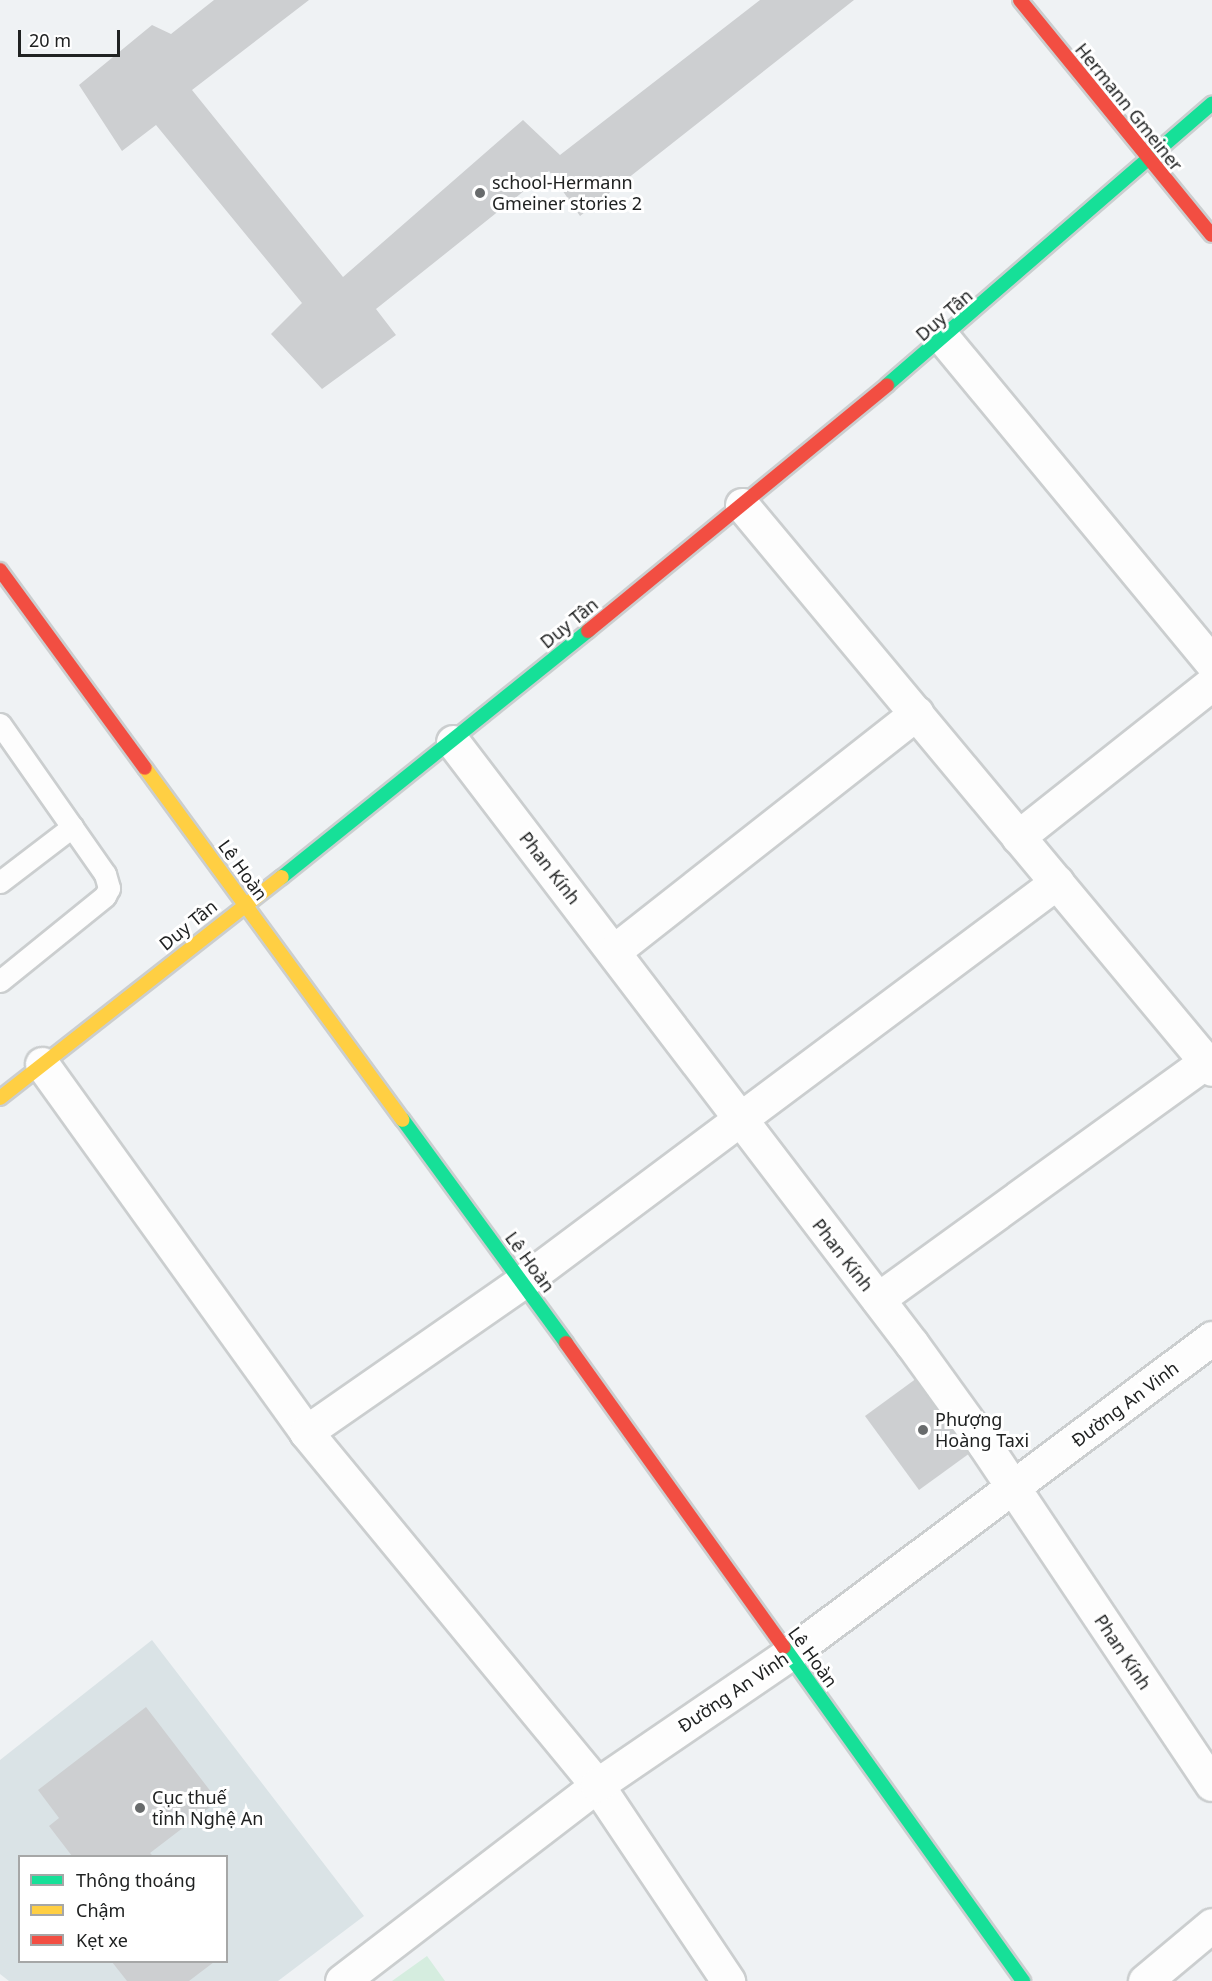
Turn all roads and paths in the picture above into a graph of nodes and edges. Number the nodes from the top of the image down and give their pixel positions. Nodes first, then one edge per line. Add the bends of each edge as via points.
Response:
1 (1020, 0) edge
2 (1212, 103) edge
3 (1149, 161) junction
4 (1212, 235) edge
5 (944, 339) junction
6 (742, 505) junction
7 (0, 570) edge
8 (1212, 663) edge
9 (1212, 683) edge
10 (916, 713) junction
11 (0, 724) edge
12 (453, 742) junction
13 (72, 827) junction
14 (1018, 837) junction
15 (0, 882) edge
16 (1057, 882) junction
17 (245, 902) junction
18 (614, 951) junction
19 (0, 981) edge
20 (42, 1064) junction
21 (1209, 1066) edge
22 (0, 1098) edge
23 (740, 1122) junction
24 (522, 1282) junction
25 (878, 1299) junction
26 (1212, 1338) edge
27 (306, 1432) junction
28 (1014, 1488) junction
29 (789, 1654) junction
30 (1212, 1784) edge
31 (597, 1785) junction
32 (1212, 1925) edge
33 (342, 1981) edge
34 (728, 1981) edge
35 (1023, 1981) edge
36 (1145, 1981) edge

1 - 3 street, Hermann Gmeiner
2 - 3 street, Duy Tân
3 - 4 street, Hermann Gmeiner
3 - 5 street, Duy Tân
5 - 6 street, Duy Tân
5 - 8 street
6 - 10 street
6 - 12 street, Duy Tân
7 - 17 street, Lê Hoàn
9 - 14 street
10 - 14 street
10 - 18 street
11 - 13 lane
12 - 17 street, Duy Tân
12 - 18 street, Phan Kính
13 - 15 lane
13 - 19 lane via 105,874 109,888 105,896
14 - 16 street
16 - 21 street
16 - 23 street
17 - 20 street, Duy Tân
17 - 24 street, Lê Hoàn
18 - 23 street, Phan Kính
20 - 22 street, Duy Tân
20 - 27 street
21 - 25 street
23 - 24 street
23 - 25 street, Phan Kính
24 - 27 street
24 - 29 street, Lê Hoàn
25 - 28 street, Phan Kính
26 - 28 street, Đường An Vinh
27 - 31 street
28 - 29 street, Đường An Vinh
28 - 30 street, Phan Kính
29 - 31 street, Đường An Vinh
29 - 35 street, Lê Hoàn
31 - 33 street, Đường An Vinh
31 - 34 street
32 - 36 street

